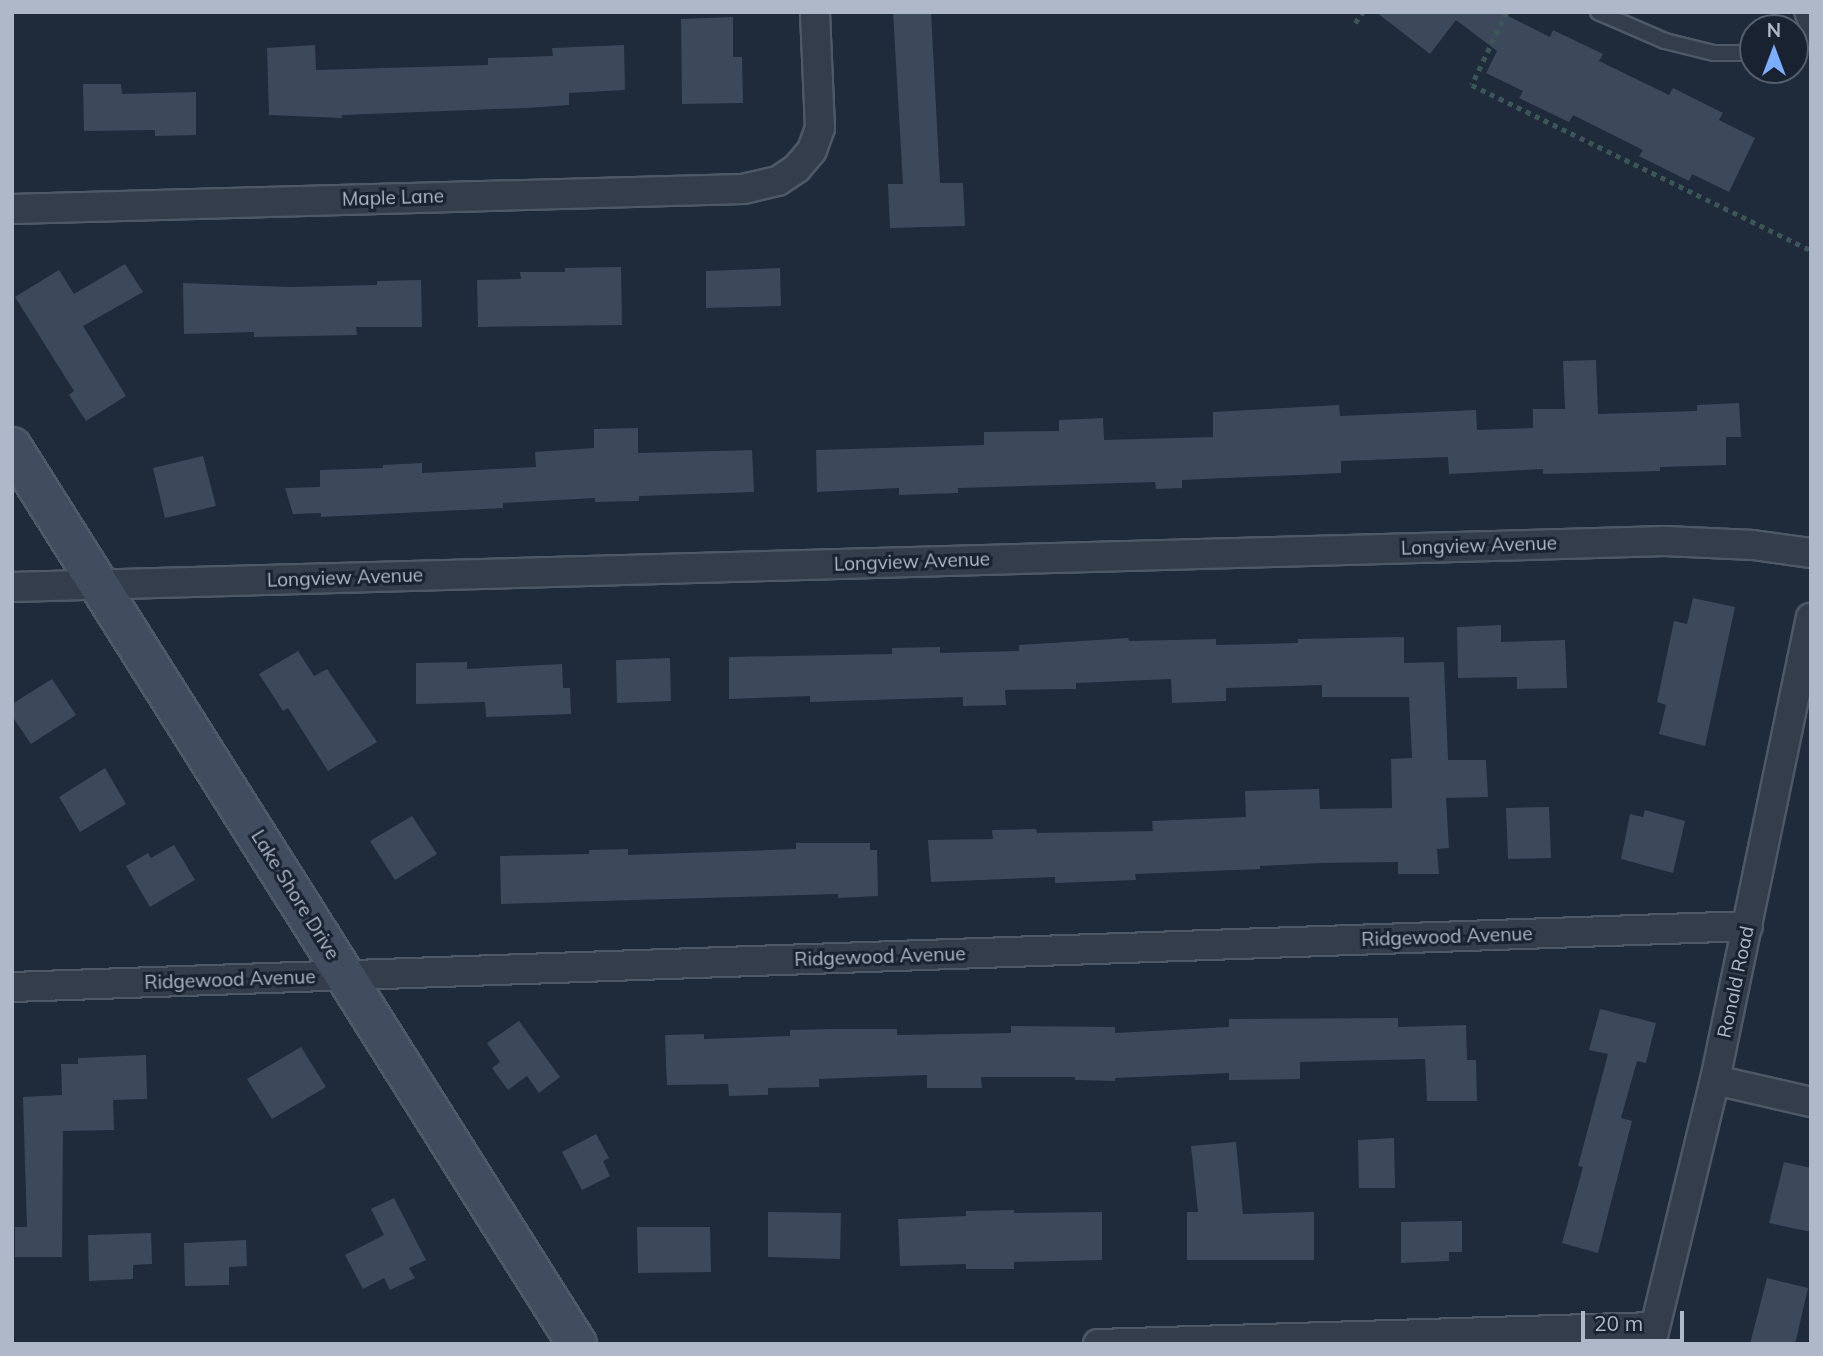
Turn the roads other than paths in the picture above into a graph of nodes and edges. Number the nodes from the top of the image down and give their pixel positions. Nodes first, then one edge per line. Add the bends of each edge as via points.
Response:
1 (815, 12) edge
2 (1598, 12) edge
3 (1802, 12) edge
4 (1811, 37) edge
5 (1739, 53) edge
6 (12, 209) edge
7 (12, 447) edge
8 (1811, 552) edge
9 (97, 584) junction
10 (12, 587) edge
11 (1811, 618) edge
12 (1748, 926) junction
13 (347, 976) junction
14 (12, 987) edge
15 (1715, 1080) junction
16 (1811, 1102) edge
17 (1653, 1335) edge
18 (577, 1344) edge
19 (1098, 1344) edge

1 - 6 street, Maple Lane via 820,128 812,150 797,168 772,183 743,189
2 - 5 lane via 1665,41 1714,53
3 - 4 lane
7 - 9 street, Lake Shore Drive
8 - 9 street, Longview Avenue via 1665,541
9 - 10 street, Longview Avenue
9 - 13 street, Lake Shore Drive
11 - 12 street, Ronald Road
12 - 13 street, Ridgewood Avenue
12 - 15 street, Ronald Road
13 - 14 street, Ridgewood Avenue
13 - 18 street, Lake Shore Drive
15 - 16 street
15 - 17 street, Ronald Road
17 - 19 street

